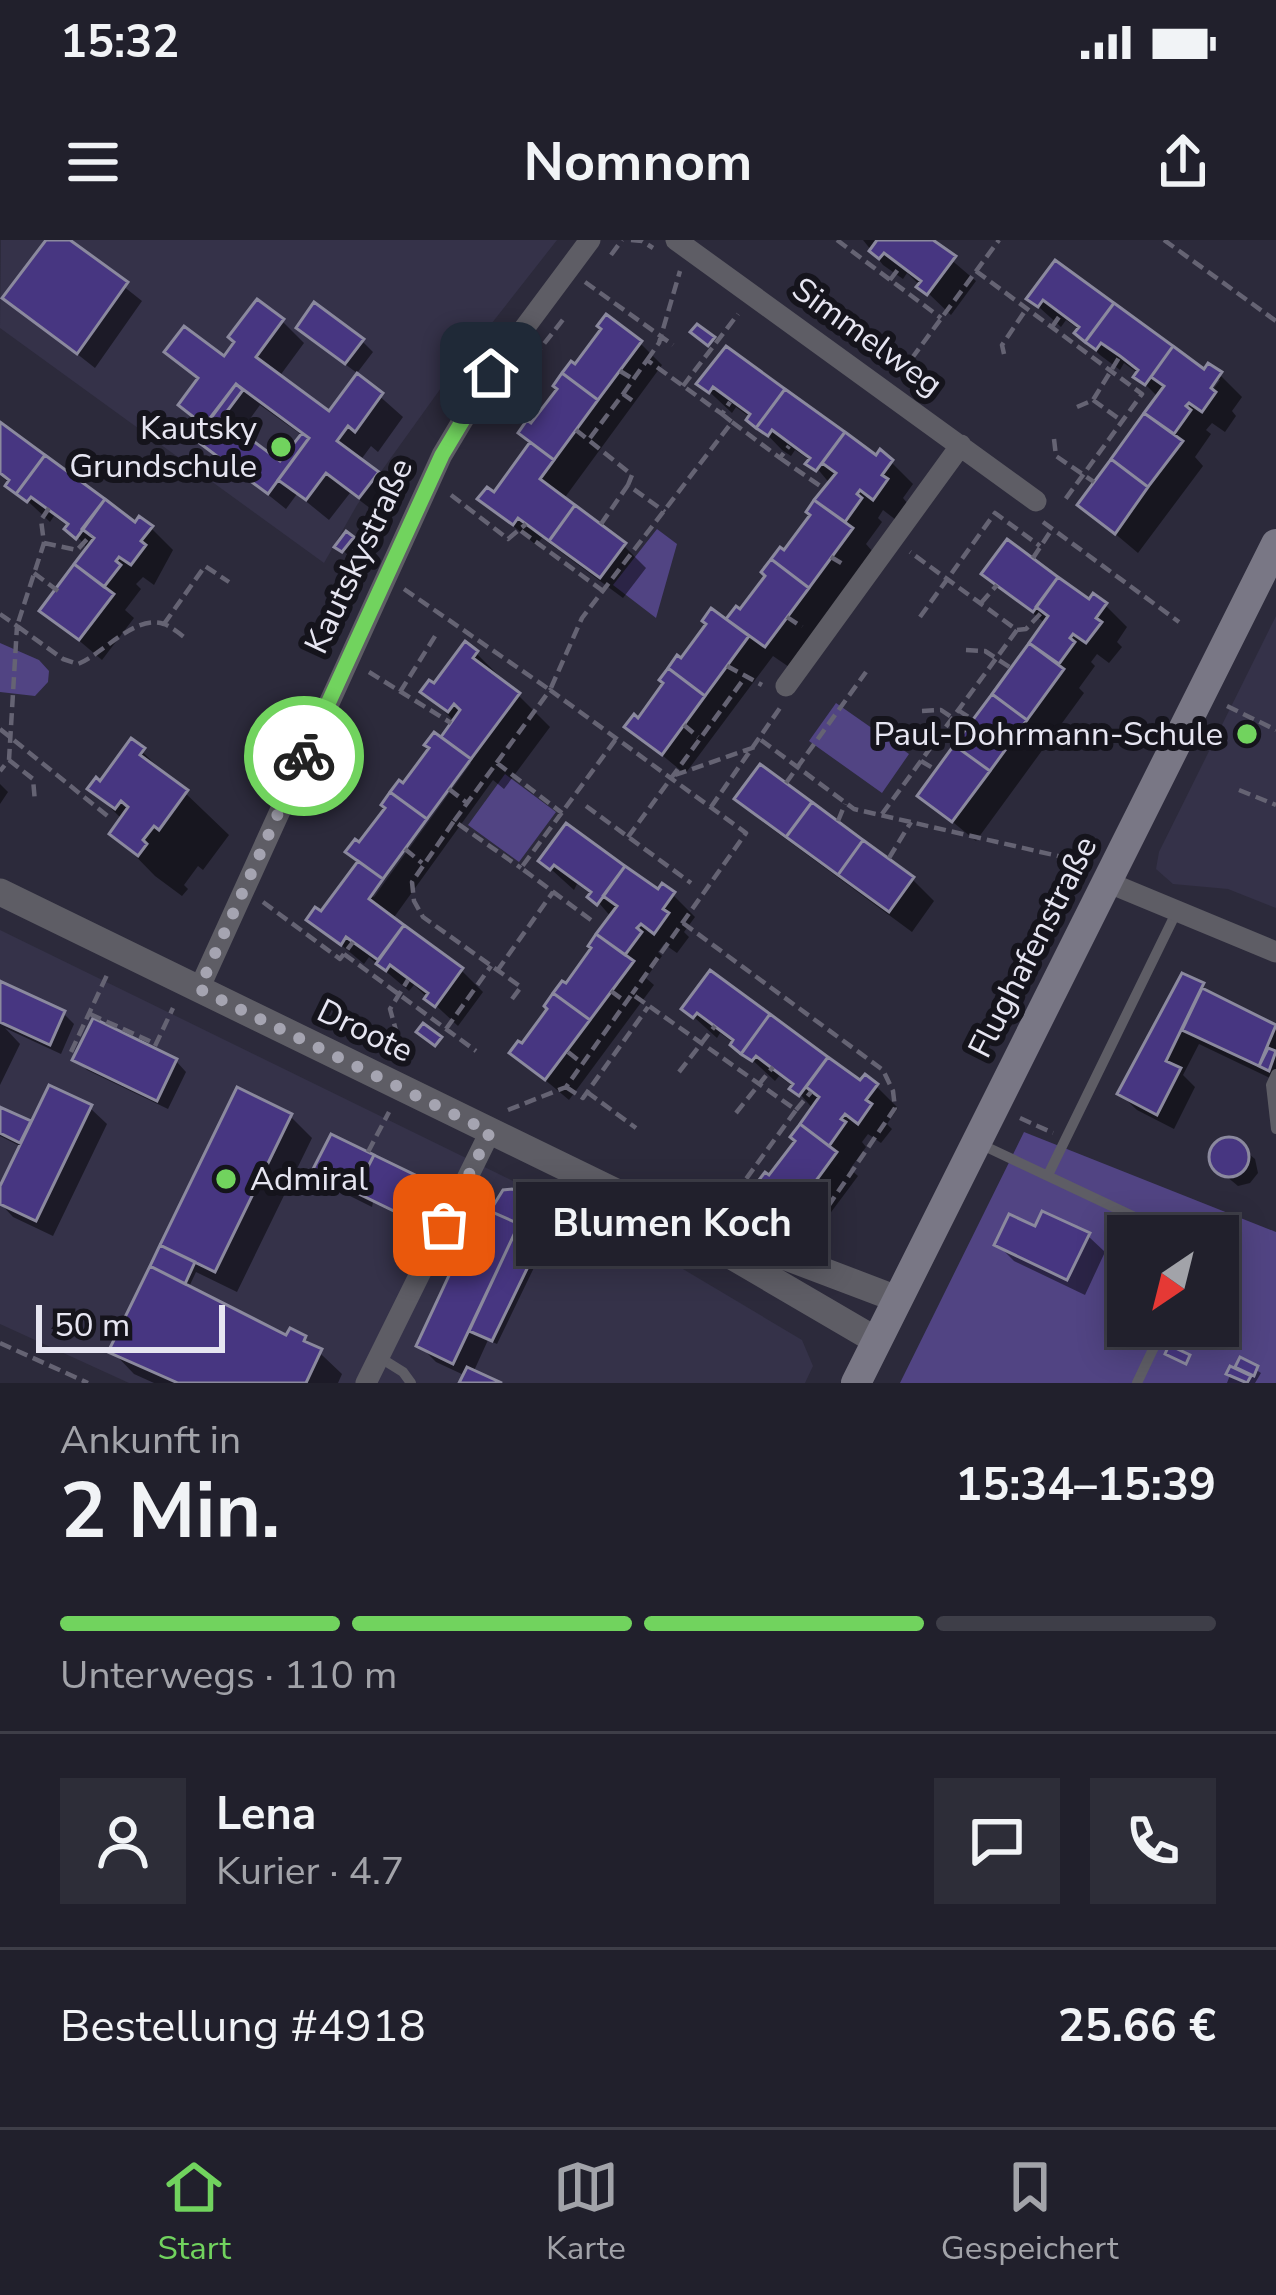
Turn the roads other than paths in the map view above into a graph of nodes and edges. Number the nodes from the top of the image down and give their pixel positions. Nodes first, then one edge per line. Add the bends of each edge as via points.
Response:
1 (590, 240) edge
2 (681, 244) edge
3 (961, 446) junction
4 (1036, 501) road end
5 (1276, 544) edge
6 (786, 686) road end
7 (1107, 882) junction
8 (0, 892) edge
9 (1176, 914) junction
10 (1276, 952) edge
11 (199, 989) junction
12 (1276, 1074) edge
13 (499, 1121) junction
14 (1276, 1129) edge
15 (975, 1141) junction
16 (1048, 1175) junction
17 (1131, 1215) edge
18 (700, 1233) junction
19 (897, 1299) junction
20 (877, 1341) junction
21 (1154, 1347) edge
22 (379, 1357) junction
23 (366, 1383) edge
24 (411, 1383) edge
25 (856, 1383) edge
26 (1137, 1383) edge

1 - 11 street, Kautskystraße via 467,410
2 - 3 street, Simmelweg
3 - 4 street, Simmelweg
3 - 6 street
5 - 7 main road, Flughafenstraße
7 - 9 street
7 - 15 main road, Flughafenstraße
8 - 11 street, Droote
9 - 10 street
9 - 16 lane
11 - 13 street, Droote
12 - 14 lane
13 - 18 street, Droote
13 - 22 street
15 - 16 lane
15 - 19 main road, Flughafenstraße
16 - 17 lane
18 - 19 street, Droote via 723,1233
18 - 20 street, Droote
19 - 20 main road, Flughafenstraße
20 - 25 main road, Flughafenstraße
21 - 26 lane
22 - 23 street
22 - 24 lane

